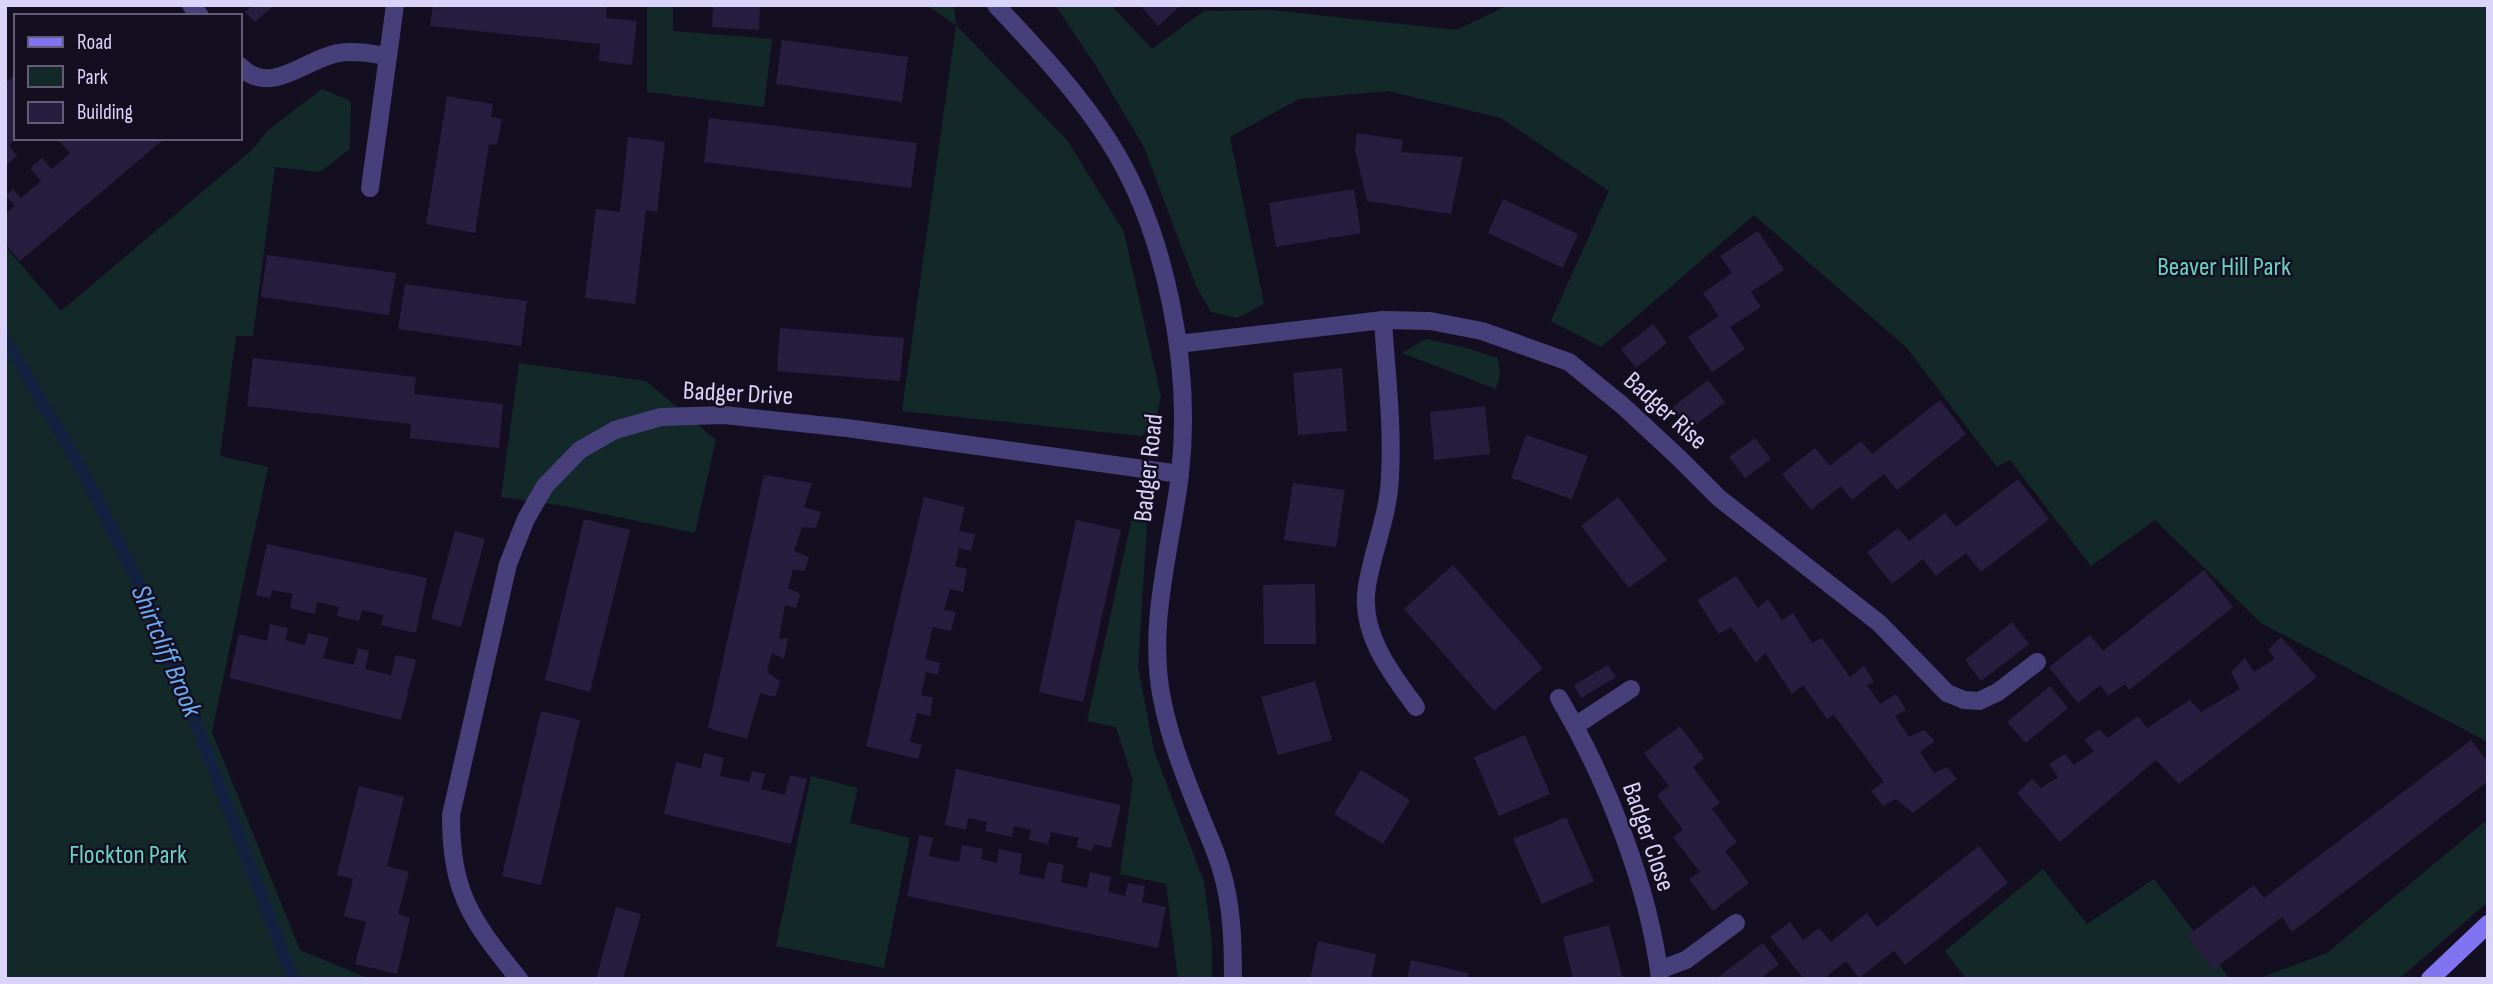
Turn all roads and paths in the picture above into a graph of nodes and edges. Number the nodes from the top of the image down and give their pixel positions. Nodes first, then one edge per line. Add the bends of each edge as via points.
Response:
1 (395, 5) edge
2 (996, 5) edge
3 (388, 56) junction
4 (242, 67) edge
5 (370, 188) dead end
6 (1383, 320) junction
7 (1178, 344) junction
8 (1180, 474) junction
9 (2037, 662) dead end
10 (1631, 689) dead end
11 (1559, 698) dead end
12 (1416, 707) dead end
13 (1575, 726) junction
14 (1736, 923) dead end
15 (2485, 931) edge
16 (1659, 974) edge
17 (519, 979) edge
18 (1233, 979) edge
19 (2430, 979) edge

1 - 3 street
2 - 7 street, Badger Road via 1076,94 1112,145 1156,247
3 - 4 street via 343,52 285,76 260,78
3 - 5 street
6 - 7 street, Badger Rise
6 - 9 street, Badger Rise via 1430,321 1482,331 1569,362 1623,406 1719,498 1879,623 1947,693 1979,701
6 - 12 street via 1390,479 1366,587 1367,617 1386,666
7 - 8 street, Badger Road
8 - 17 street, Badger Drive via 724,415 661,417 615,430 580,450 545,486 508,564 451,815 458,887 474,919
8 - 18 street, Badger Road via 1161,587 1157,643 1162,699 1222,869 1233,935
10 - 13 street
11 - 13 street, Badger Close
13 - 16 street, Badger Close via 1617,817 1644,901
14 - 16 street, Badger Close
15 - 19 main road

